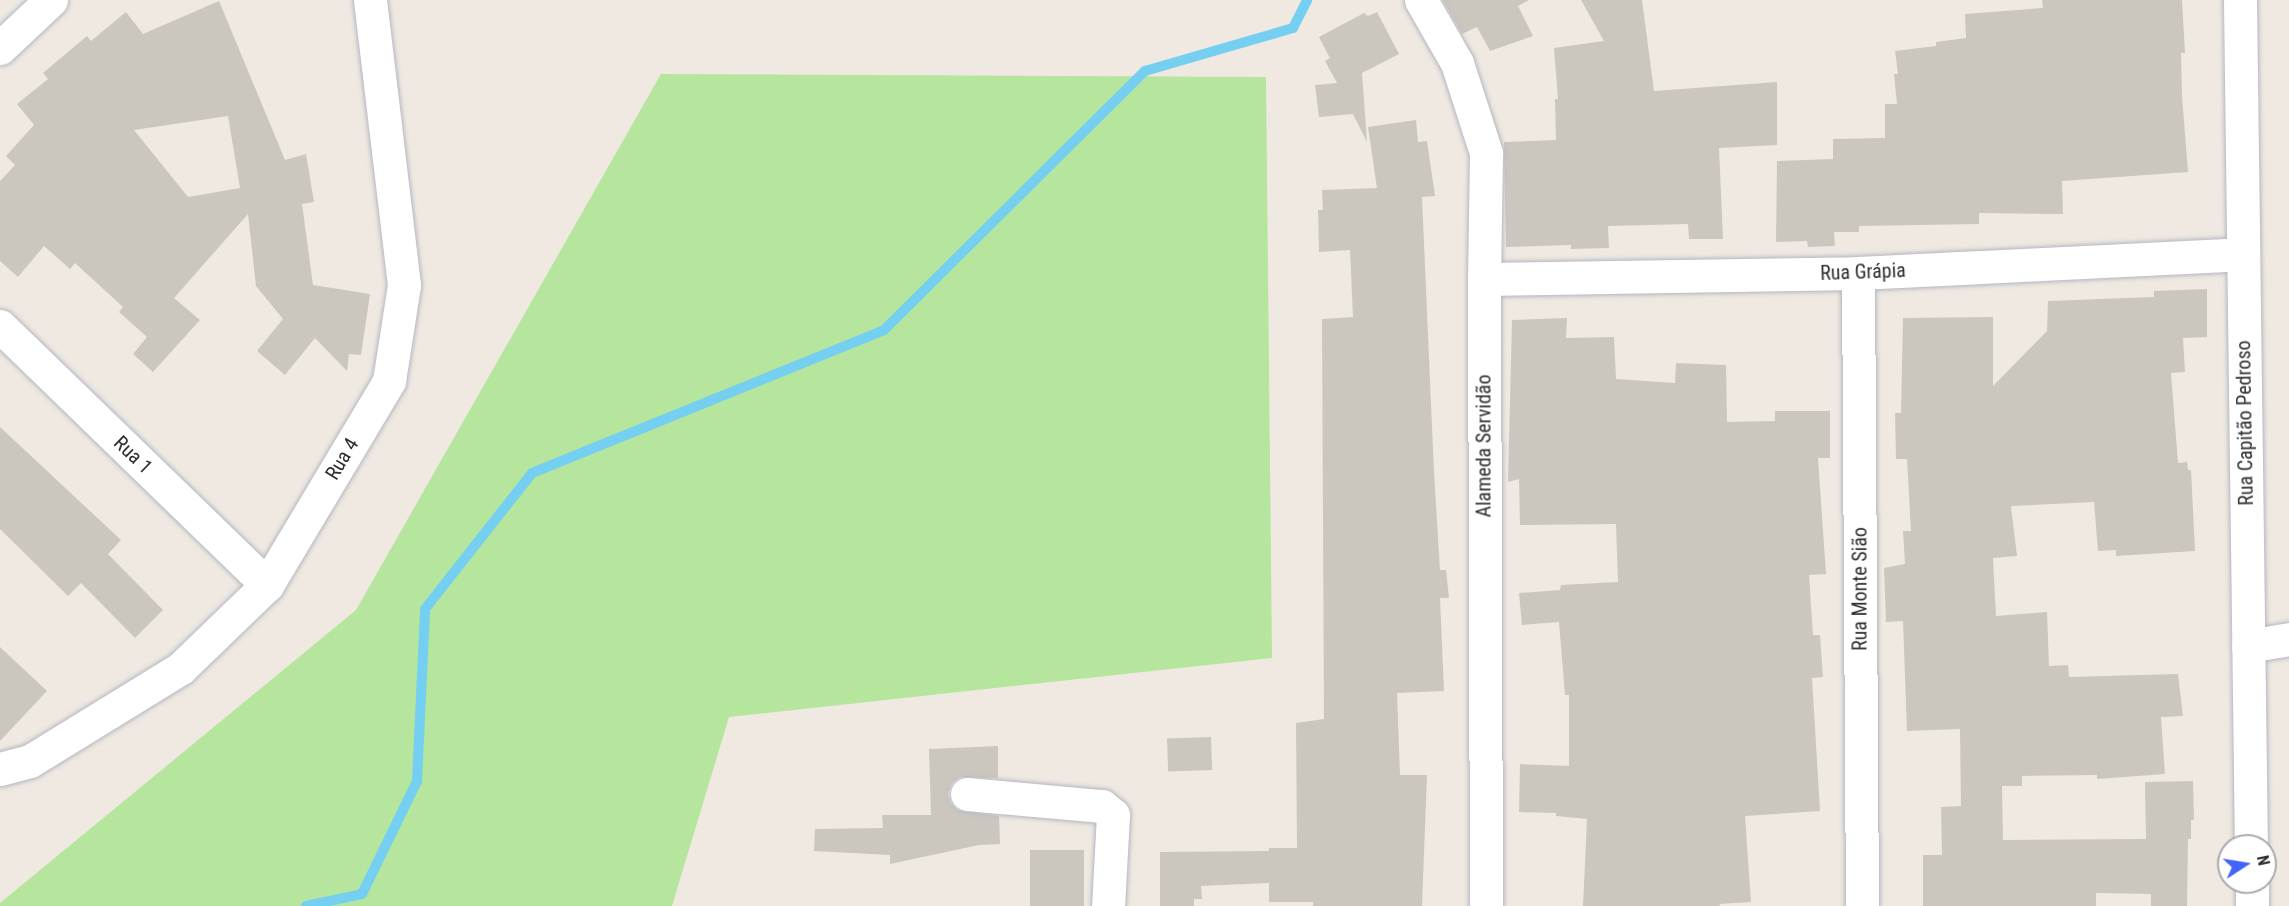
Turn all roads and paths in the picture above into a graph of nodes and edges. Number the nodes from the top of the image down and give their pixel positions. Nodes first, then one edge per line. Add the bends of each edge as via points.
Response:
1 (51, 0) edge
2 (370, 0) edge
3 (1421, 0) edge
4 (2240, 0) edge
5 (0, 48) edge
6 (2242, 254) junction
7 (1858, 273) junction
8 (1484, 279) junction
9 (0, 326) edge
10 (267, 585) junction
11 (2289, 639) edge
12 (2248, 646) junction
13 (0, 769) edge
14 (967, 794) dead end
15 (2251, 834) edge
16 (1108, 906) edge
17 (1486, 906) edge
18 (1862, 906) edge

1 - 5 street
2 - 10 street, Rua 4 via 404,285 389,381
3 - 8 street, Alameda Servidão via 1458,63 1486,153
4 - 6 street, Rua Capitão Pedroso
6 - 7 street, Rua Grápia
6 - 12 street, Rua Capitão Pedroso
7 - 8 street, Rua Grápia
7 - 18 street, Rua Monte Sião
8 - 17 street, Alameda Servidão
9 - 10 street, Rua 1
10 - 13 street, Rua 4 via 181,668 30,762
11 - 12 street
12 - 15 street, Rua Capitão Pedroso
14 - 16 street via 1102,806 1113,815

